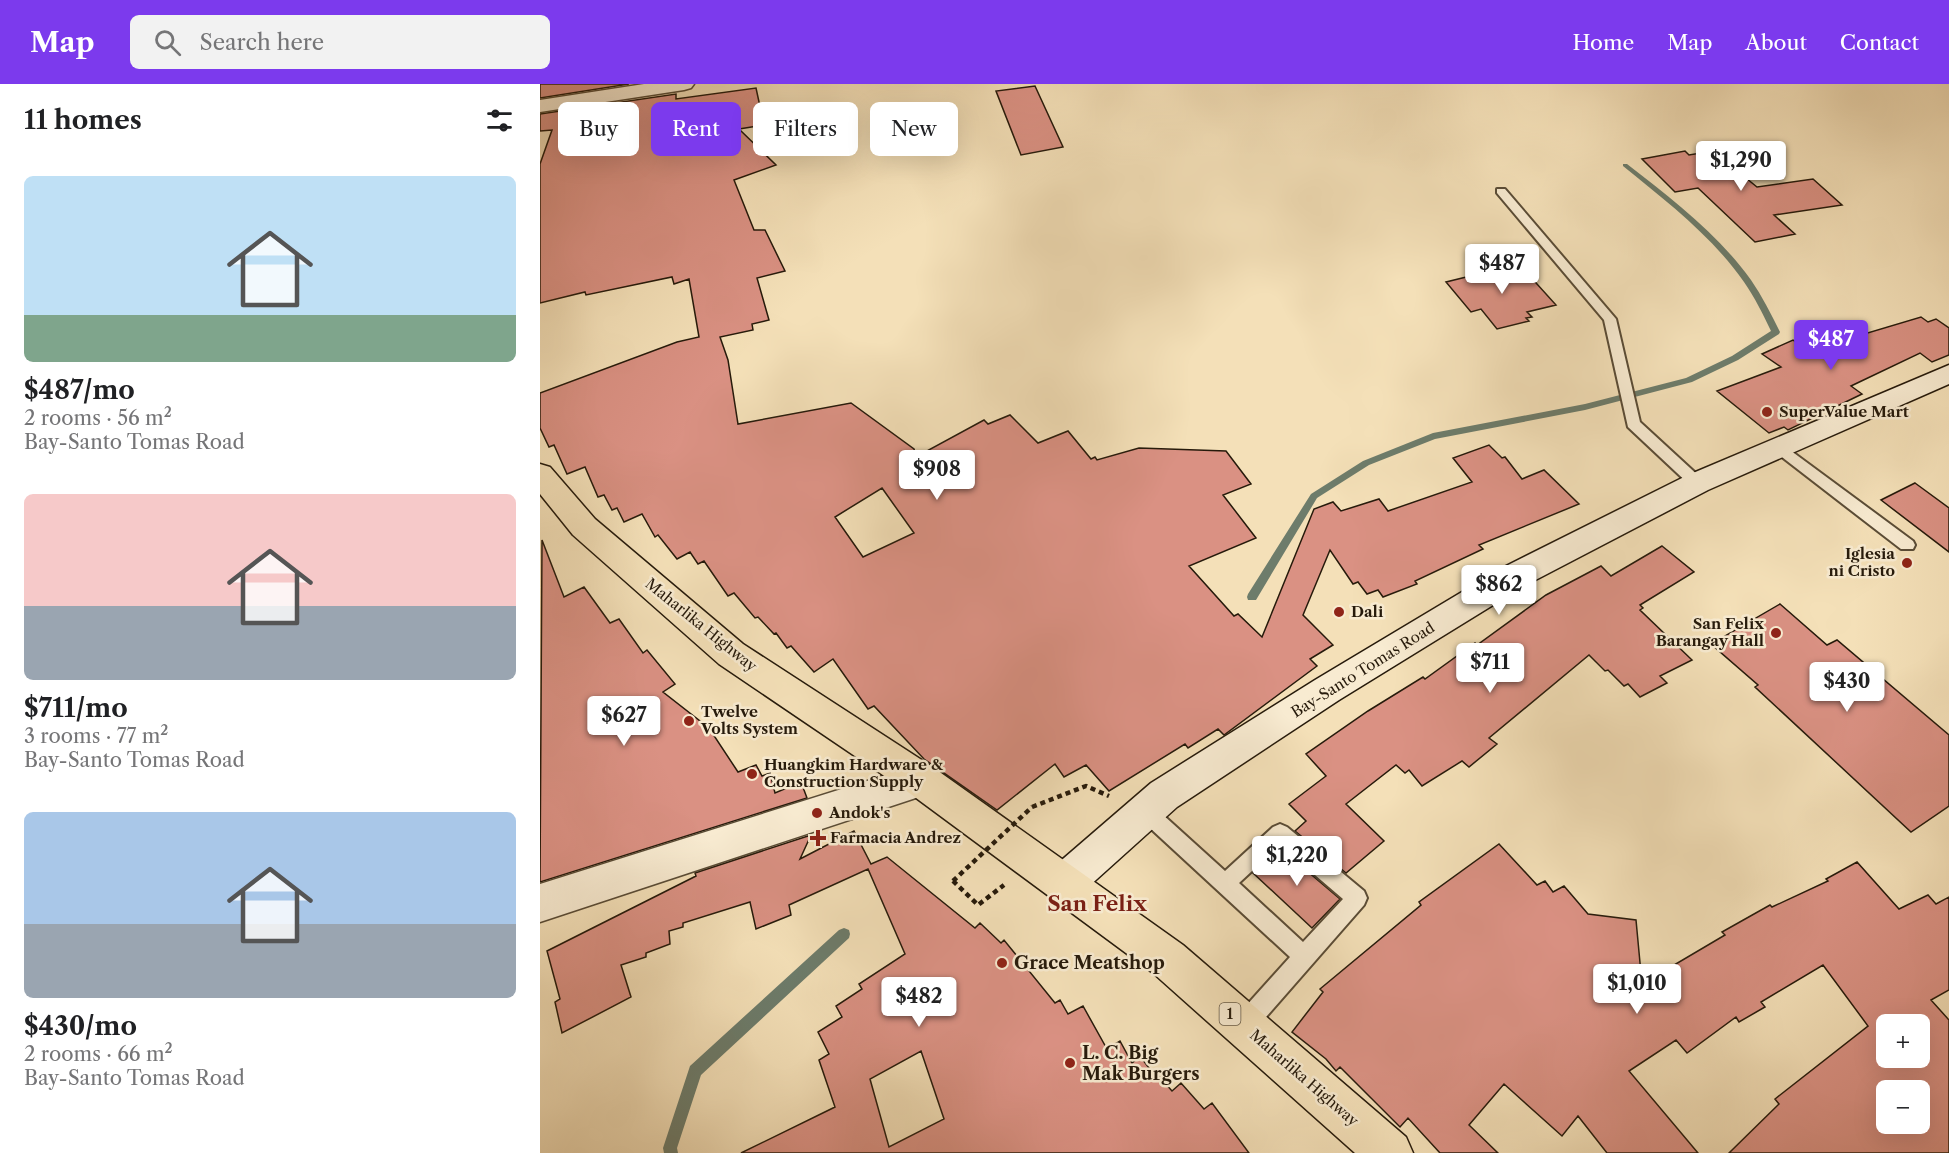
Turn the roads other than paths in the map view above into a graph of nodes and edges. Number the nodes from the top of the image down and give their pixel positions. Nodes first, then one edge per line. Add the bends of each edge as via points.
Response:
1 (684, 84) edge
2 (540, 106) edge
3 (1501, 191) dead end
4 (1949, 374) edge
5 (1779, 447) junction
6 (540, 474) edge
7 (1697, 483) junction
8 (1907, 545) dead end
9 (921, 780) junction
10 (1144, 810) junction
11 (1049, 873) junction
12 (1224, 884) junction
13 (540, 903) edge
14 (1304, 956) junction
15 (1244, 1026) junction
16 (1390, 1153) edge

1 - 2 main road
3 - 7 lane via 1611,320 1633,424
4 - 5 main road, Bay-Santo Tomas Road
5 - 7 main road, Bay-Santo Tomas Road
5 - 8 lane
6 - 9 highway, Maharlika Highway / 1 via 584,527 731,654
7 - 10 main road, Bay-Santo Tomas Road via 1513,577 1327,690
9 - 11 highway, Maharlika Highway / 1
9 - 13 main road
10 - 11 main road, Bay-Santo Tomas Road
10 - 12 lane
11 - 15 highway, Maharlika Highway / 1 via 1168,959
12 - 14 lane
12 - 14 lane via 1280,832 1357,898
14 - 15 lane
15 - 16 highway, Maharlika Highway / 1

